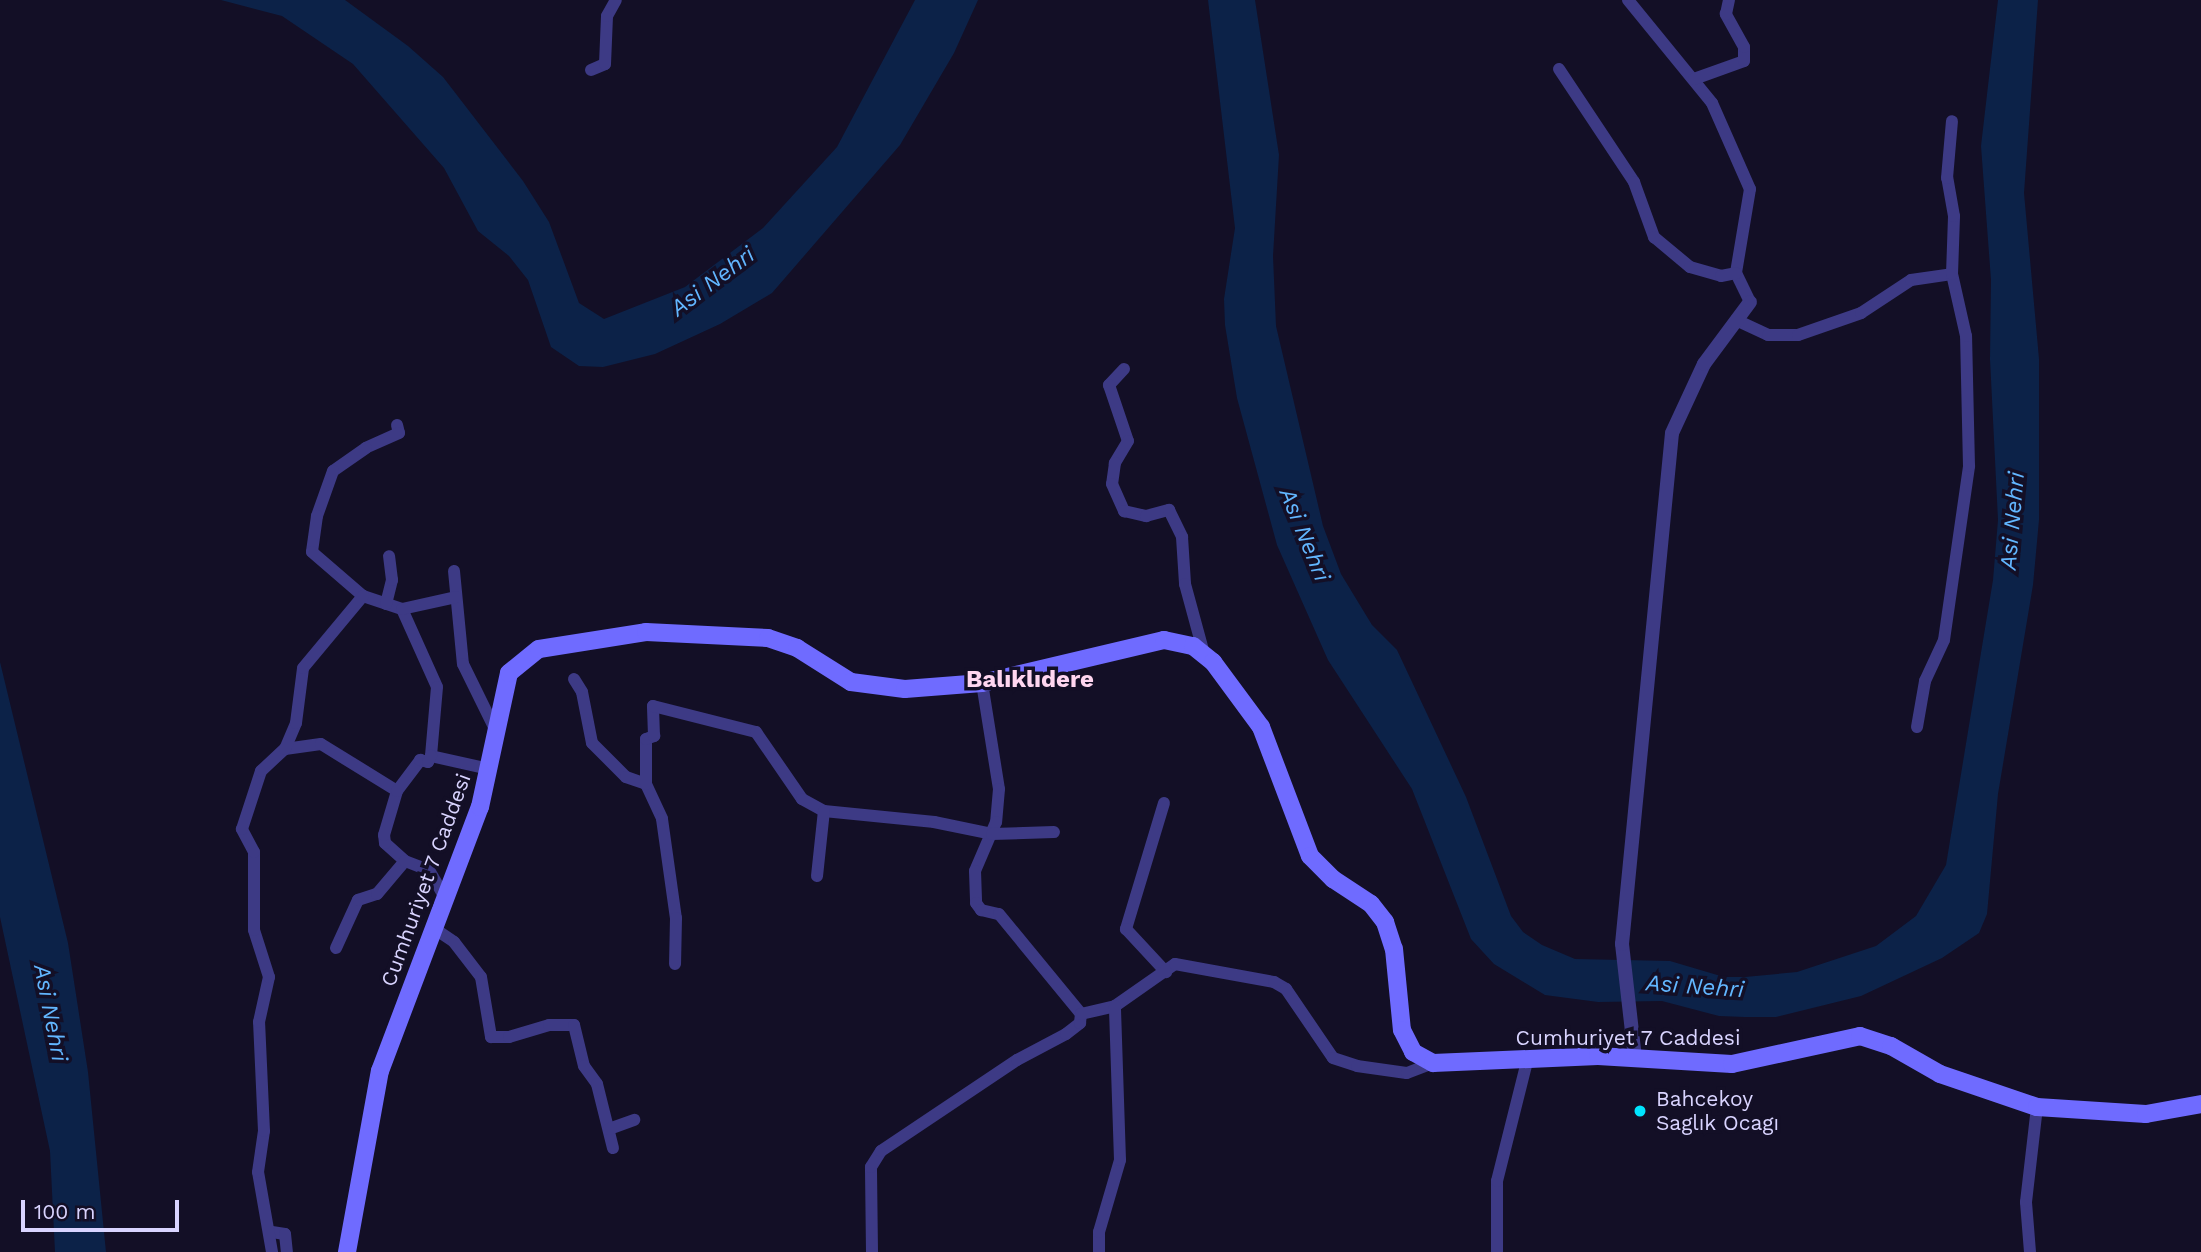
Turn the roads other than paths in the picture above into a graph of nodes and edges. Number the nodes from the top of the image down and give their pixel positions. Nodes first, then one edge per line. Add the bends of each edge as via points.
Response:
1 (616, 0) edge
2 (1628, 0) edge
3 (1729, 0) edge
4 (1559, 68) dead end
5 (590, 70) dead end
6 (1694, 79) junction
7 (1952, 121) dead end
8 (1736, 273) junction
9 (1952, 274) junction
10 (1750, 302) joint
11 (1736, 320) junction
12 (1124, 369) dead end
13 (397, 425) dead end
14 (389, 556) dead end
15 (454, 571) dead end
16 (363, 596) junction
17 (456, 597) junction
18 (386, 604) junction
19 (402, 609) junction
20 (1205, 654) junction
21 (574, 679) dead end
22 (982, 683) junction
23 (1917, 727) dead end
24 (495, 729) junction
25 (285, 749) junction
26 (431, 756) junction
27 (489, 769) junction
28 (646, 784) junction
29 (397, 791) junction
30 (1164, 803) dead end
31 (824, 811) junction
32 (1054, 832) dead end
33 (992, 834) junction
34 (405, 861) junction
35 (817, 876) dead end
36 (444, 896) junction
37 (435, 929) junction
38 (336, 948) dead end
39 (675, 964) dead end
40 (1166, 972) junction
41 (1115, 1006) junction
42 (1081, 1014) junction
43 (1634, 1051) junction
44 (1528, 1058) junction
45 (1433, 1063) junction
46 (2201, 1104) edge
47 (2037, 1107) junction
48 (635, 1120) dead end
49 (610, 1129) junction
50 (613, 1148) dead end
51 (272, 1232) junction
52 (272, 1252) edge
53 (287, 1252) edge
54 (347, 1252) edge
55 (872, 1252) edge
56 (1099, 1252) edge
57 (1497, 1252) edge
58 (2029, 1252) edge

1 - 5 street via 607,16 605,64
2 - 6 street
3 - 6 street via 1726,14 1744,47 1744,61
4 - 8 street via 1634,182 1646,221 1660,243 1706,274
6 - 8 street via 1712,103 1750,189
7 - 9 street via 1947,167 1954,216
8 - 10 street
9 - 11 street via 1911,280 1861,313 1798,335 1768,335
9 - 23 street via 1966,337 1969,466 1944,640 1925,681
10 - 11 street
11 - 43 street via 1704,364 1672,433 1622,944
12 - 20 street via 1109,385 1128,441 1115,463 1112,484 1124,511 1146,516 1169,510 1182,537 1185,584
13 - 16 street via 399,433 333,471 314,534 312,552
14 - 18 street via 392,580
15 - 17 street
16 - 18 street
16 - 25 street via 303,668 296,723
17 - 19 street
17 - 24 street via 463,664
18 - 19 street
19 - 26 street via 437,687
20 - 22 main road, Cumhuriyet 7 Caddesi via 1184,642 1164,640
20 - 45 main road via 1261,727 1310,856 1333,879 1371,904 1385,922 1394,949 1402,1030 1413,1052
21 - 28 street via 582,692 592,743 626,777
22 - 24 main road, Cumhuriyet 7 Caddesi via 905,689 871,686 850,682 797,648 768,638 646,632 558,645 532,654 509,673
22 - 33 street via 999,766
24 - 27 main road, Cumhuriyet 7 Caddesi
25 - 29 street via 321,744
25 - 51 street via 261,771 242,829 254,852 254,930 268,978 259,1022 264,1130 258,1172 261,1206
26 - 27 street
26 - 29 street via 428,762 419,761
27 - 36 main road, Cumhuriyet 7 Caddesi via 480,807
28 - 31 street via 646,739 654,736 653,706 756,732 802,799
28 - 39 street via 667,844 676,918
29 - 34 street via 384,835 385,843
30 - 40 street via 1126,929
31 - 33 street via 934,822
31 - 35 street
32 - 33 street
33 - 42 street via 975,872 976,903 981,910 999,914
34 - 36 street via 429,870
34 - 38 street via 377,894 358,900
36 - 37 main road, Cumhuriyet 7 Caddesi
37 - 49 street via 454,942 481,977 491,1037 509,1037 549,1025 574,1025
37 - 54 main road, Cumhuriyet 7 Caddesi via 377,1081
40 - 41 street
40 - 45 street via 1184,964 1243,980 1274,982 1286,989 1334,1058 1357,1066 1407,1073
41 - 42 street
41 - 56 street via 1121,1150 1099,1231
42 - 55 street via 1080,1023 1066,1034 1006,1067 881,1151 871,1167
43 - 44 main road, Cumhuriyet 7 Caddesi
43 - 47 main road, Cumhuriyet 7 Caddesi via 1714,1065 1860,1036 1892,1046 1940,1074
44 - 45 main road, Cumhuriyet 7 Caddesi
44 - 57 street via 1497,1181
46 - 47 main road, Cumhuriyet 7 Caddesi via 2146,1114
47 - 58 street via 2026,1202
48 - 49 street
49 - 50 street
51 - 52 street
51 - 53 street via 285,1234

